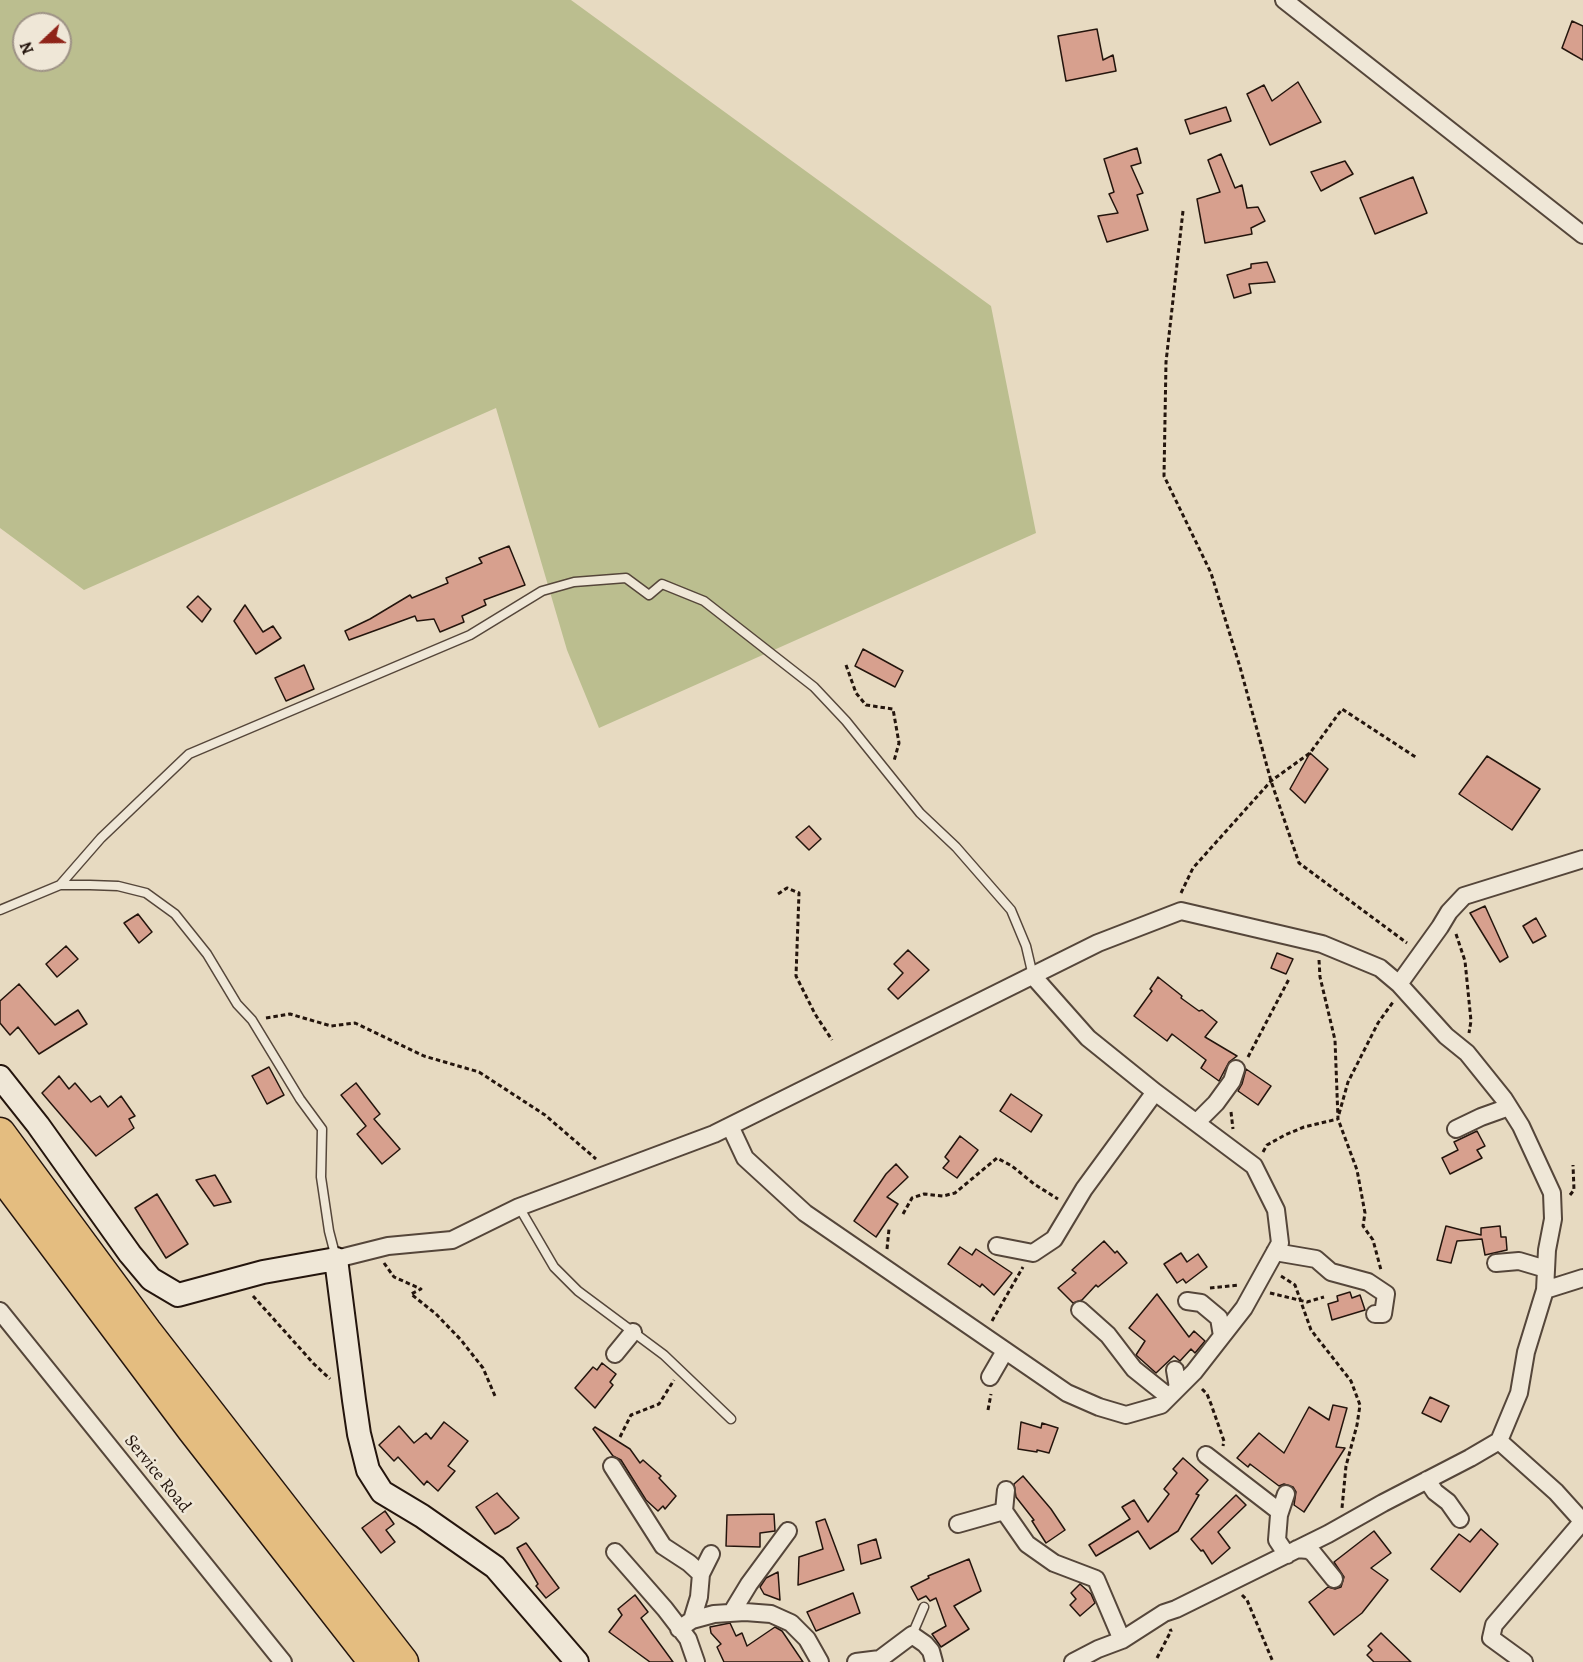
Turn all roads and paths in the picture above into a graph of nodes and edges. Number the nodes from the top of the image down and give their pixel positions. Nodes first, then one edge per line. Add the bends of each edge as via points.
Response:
1 (1284, 0) edge
2 (1183, 211) dead end
3 (1583, 235) edge
4 (846, 665) dead end
5 (1417, 758) dead end
6 (890, 774) junction
7 (1271, 781) junction
8 (1583, 859) edge
9 (60, 885) junction
10 (778, 894) dead end
11 (0, 910) edge
12 (1449, 912) junction
13 (1171, 915) junction
14 (1322, 944) junction
15 (1420, 953) junction
16 (1033, 976) junction
17 (1289, 979) dead end
18 (1402, 988) junction
19 (252, 1020) junction
20 (832, 1040) dead end
21 (1467, 1053) junction
22 (0, 1077) edge
23 (1232, 1077) junction
24 (1155, 1092) junction
25 (1509, 1107) junction
26 (1338, 1119) junction
27 (1197, 1122) junction
28 (730, 1126) junction
29 (1456, 1129) dead end
30 (0, 1133) edge
31 (1232, 1149) junction
32 (1254, 1166) junction
33 (0, 1173) edge
34 (609, 1174) junction
35 (1074, 1206) junction
36 (519, 1207) junction
37 (903, 1214) dead end
38 (997, 1246) dead end
39 (374, 1249) junction
40 (1030, 1252) junction
41 (336, 1259) junction
42 (1271, 1259) junction
43 (1496, 1263) dead end
44 (1546, 1269) junction
45 (1583, 1278) edge
46 (236, 1280) junction
47 (1207, 1289) dead end
48 (1379, 1290) junction
49 (1545, 1290) junction
50 (1254, 1291) junction
51 (1324, 1297) dead end
52 (1187, 1301) dead end
53 (1301, 1301) junction
54 (1080, 1310) dead end
55 (0, 1311) edge
56 (1375, 1314) dead end
57 (633, 1332) junction
58 (983, 1335) junction
59 (1222, 1336) junction
60 (1005, 1351) junction
61 (615, 1354) dead end
62 (680, 1371) junction
63 (990, 1377) dead end
64 (1178, 1383) junction
65 (495, 1396) dead end
66 (354, 1400) junction
67 (731, 1419) dead end
68 (620, 1437) dead end
69 (1499, 1441) junction
70 (1211, 1460) joint
71 (612, 1466) dead end
72 (1427, 1480) junction
73 (1006, 1490) dead end
74 (1286, 1494) dead end
75 (1004, 1511) junction
76 (1280, 1512) junction
77 (1460, 1519) dead end
78 (1582, 1522) edge
79 (958, 1524) dead end
80 (1340, 1528) junction
81 (788, 1531) dead end
82 (615, 1552) dead end
83 (1292, 1552) junction
84 (711, 1554) dead end
85 (701, 1574) junction
86 (1334, 1579) dead end
87 (1232, 1581) junction
88 (924, 1607) dead end
89 (732, 1612) junction
90 (1164, 1613) junction
91 (686, 1624) junction
92 (912, 1635) junction
93 (1122, 1640) junction
94 (1157, 1658) dead end
95 (283, 1662) edge
96 (374, 1662) edge
97 (403, 1662) edge
98 (577, 1662) edge
99 (696, 1662) edge
100 (820, 1662) edge
101 (856, 1662) edge
102 (934, 1662) edge
103 (1073, 1662) edge
104 (1273, 1662) edge
105 (1524, 1662) edge

1 - 3 street
2 - 7 path via 1166,362 1164,476 1211,573
4 - 6 path via 856,693 866,705 893,709 899,743
5 - 7 path via 1342,709 1310,753
6 - 9 lane via 814,687 704,601 662,584 649,595 626,578 574,582 542,591 470,635 189,754 101,838
6 - 16 lane via 920,813 1011,910
7 - 13 path via 1193,868
7 - 15 path via 1299,863
8 - 12 street via 1464,896
9 - 11 lane
9 - 19 lane via 118,886 146,893 175,914
10 - 20 path via 787,888 799,893 796,976
12 - 15 street
12 - 21 path via 1465,962 1471,1021
13 - 14 street via 1181,911
13 - 16 street via 1098,943
14 - 18 street via 1380,968
14 - 26 path via 1320,977 1335,1040
15 - 18 street
16 - 24 street via 1088,1038
16 - 28 street
17 - 23 path via 1253,1050
18 - 21 street
18 - 26 path via 1369,1039 1348,1082
19 - 34 path via 290,1014 331,1026 355,1023 424,1056 479,1072 545,1115
19 - 41 lane via 300,1100 322,1128 321,1177
21 - 25 street
22 - 46 street via 151,1278 178,1295
23 - 27 street via 1216,1103
23 - 31 path
24 - 27 street
24 - 35 street
25 - 29 street
25 - 44 street via 1552,1193 1553,1219
26 - 32 path via 1304,1127 1267,1145
26 - 48 path via 1357,1170 1364,1226 1373,1240 1381,1270
27 - 31 street
28 - 34 street
28 - 58 street via 745,1158 806,1213
30 - 97 highway via 146,1331
31 - 32 street
32 - 42 street via 1276,1210 1280,1243
33 - 96 highway
34 - 36 street
35 - 37 path via 1034,1185 997,1158 955,1193 912,1198
35 - 40 street via 1054,1239
36 - 39 street via 452,1240
36 - 57 lane via 554,1267
38 - 40 street
39 - 41 street
39 - 65 path via 394,1277 421,1289 411,1294 461,1340 483,1368
40 - 58 path
41 - 46 street
41 - 66 street
42 - 48 street via 1316,1259 1331,1272 1368,1282
42 - 50 street
42 - 53 path via 1295,1285
43 - 44 street via 1519,1260
44 - 49 street
45 - 49 street
46 - 66 path via 314,1364
47 - 50 path via 1235,1284
48 - 56 street via 1386,1294 1383,1314
49 - 69 street via 1526,1352 1519,1393
50 - 53 path
50 - 59 street
51 - 53 path
52 - 59 street via 1201,1303 1219,1318
53 - 80 path via 1311,1330 1351,1381 1360,1405 1346,1466
54 - 64 street via 1108,1335 1134,1369
55 - 95 street, Service Road
57 - 61 street
57 - 62 lane
58 - 60 street
59 - 64 street
60 - 63 street
60 - 64 street via 1067,1393 1126,1415 1161,1405
62 - 67 lane
62 - 68 path via 659,1404 631,1415
64 - 70 path via 1207,1394 1224,1441
66 - 98 street via 368,1470 382,1492 495,1567
69 - 72 street
69 - 78 street via 1556,1492
70 - 76 street via 1256,1502
71 - 85 street via 663,1546
72 - 77 street
72 - 80 street
73 - 75 street
74 - 76 street
75 - 79 street
75 - 93 street via 1027,1544 1054,1563 1096,1579
76 - 83 street via 1277,1540
78 - 105 street via 1494,1625 1491,1638
80 - 83 street
81 - 89 street
82 - 91 street
83 - 86 street via 1313,1553
83 - 87 street
84 - 85 street
85 - 91 street via 699,1597
87 - 90 street
87 - 104 path via 1246,1600
88 - 92 lane
89 - 91 street
89 - 100 street via 771,1614 791,1623 807,1639
90 - 93 street
90 - 94 path via 1171,1631
91 - 99 street
92 - 101 street via 880,1659
92 - 102 street via 931,1651
93 - 103 street

